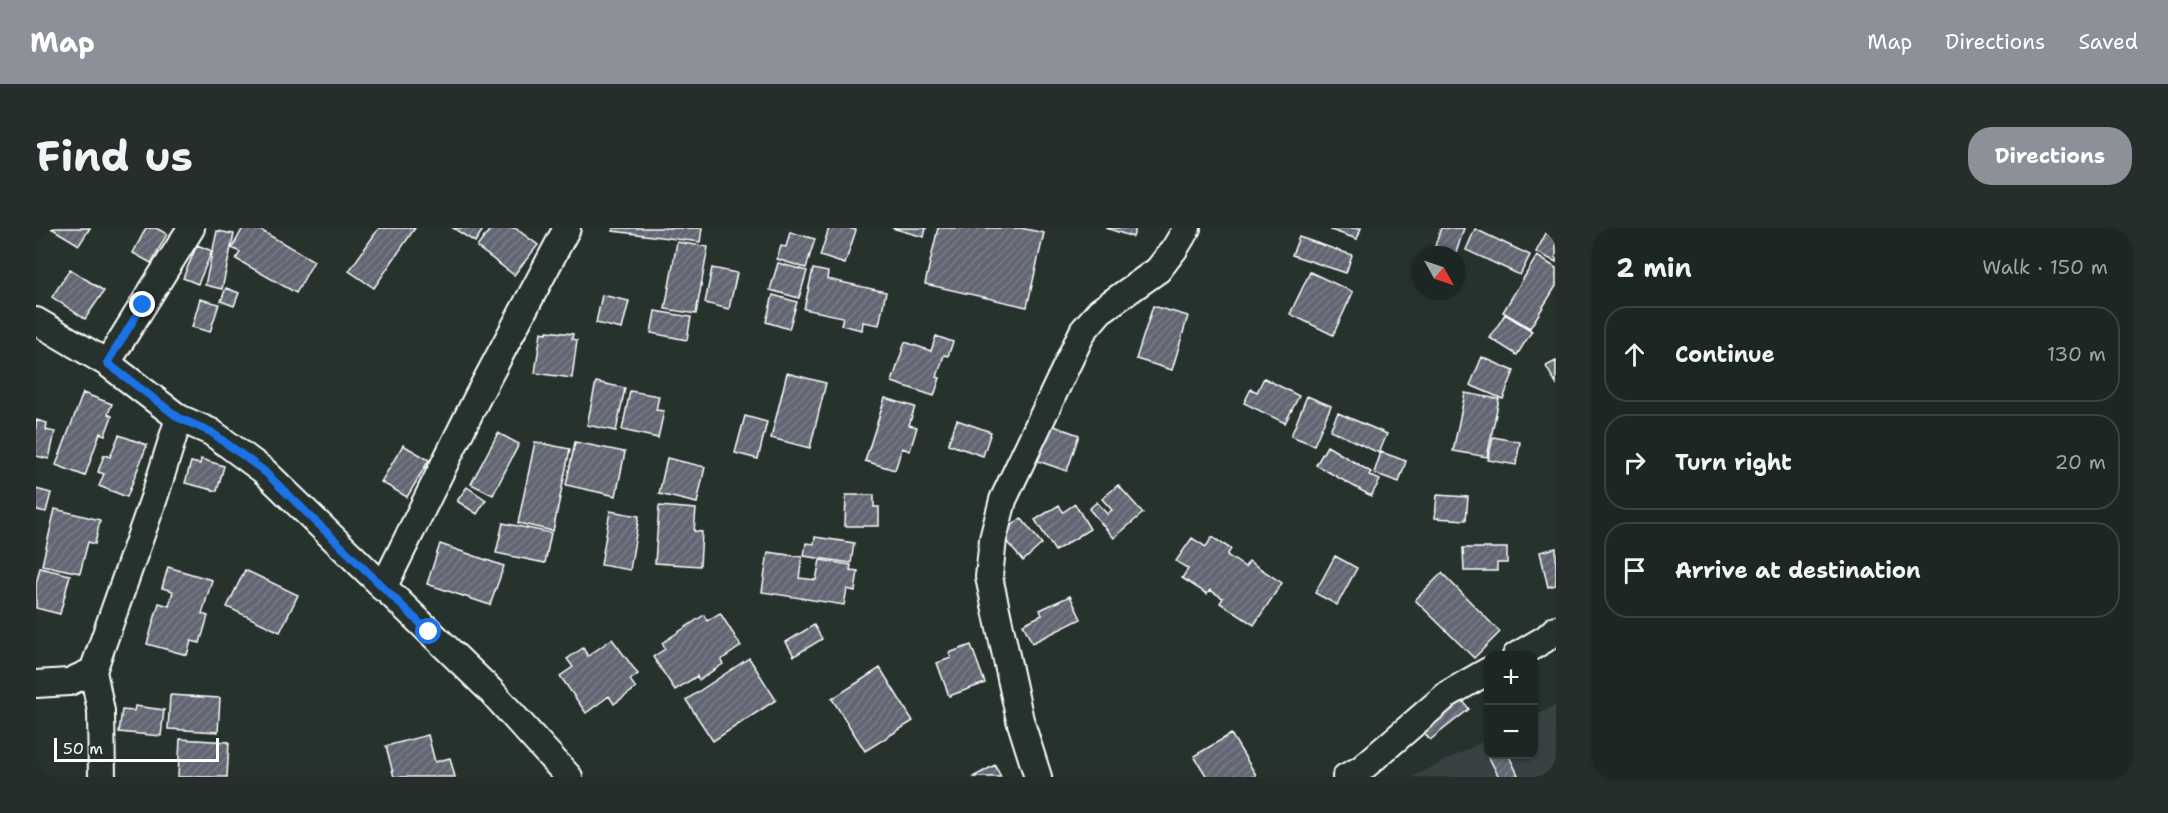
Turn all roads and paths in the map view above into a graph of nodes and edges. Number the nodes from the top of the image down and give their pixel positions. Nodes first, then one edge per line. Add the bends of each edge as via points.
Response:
1 (191, 228) edge
2 (567, 228) edge
3 (1187, 228) edge
4 (36, 321) edge
5 (107, 363) junction
6 (179, 418) junction
7 (383, 588) junction
8 (1556, 629) edge
9 (1525, 651) edge
10 (93, 671) junction
11 (1484, 673) edge
12 (36, 684) edge
13 (102, 777) edge
14 (569, 777) edge
15 (1038, 777) edge
16 (1346, 777) edge

1 - 5 street
2 - 7 street
3 - 15 street via 1158,270 1100,311 1083,331 1003,500 989,577 1020,720
4 - 5 street
5 - 6 street
6 - 7 street via 211,432 264,471
6 - 10 street
7 - 14 street via 490,691
8 - 9 street
10 - 12 street via 69,682
10 - 13 street via 101,711
11 - 16 street via 1448,694 1360,770

